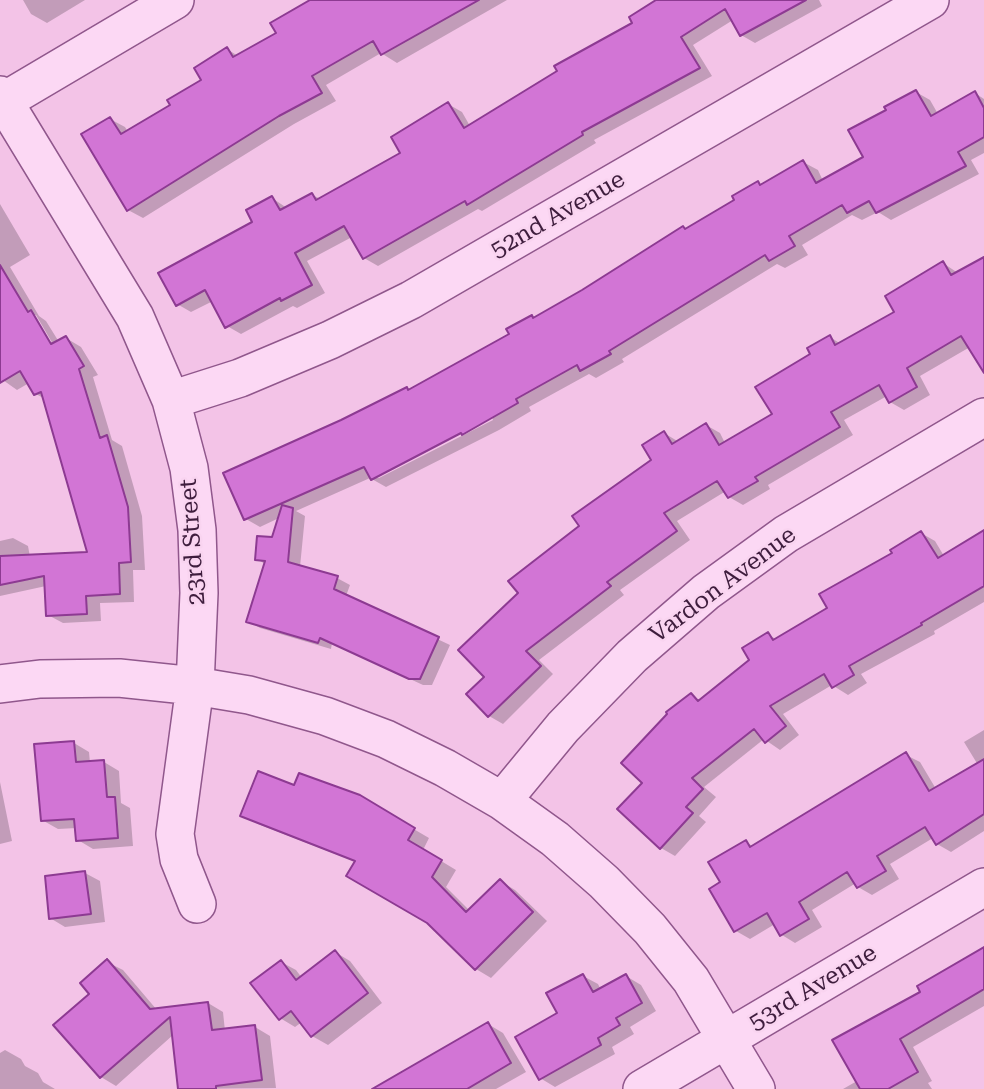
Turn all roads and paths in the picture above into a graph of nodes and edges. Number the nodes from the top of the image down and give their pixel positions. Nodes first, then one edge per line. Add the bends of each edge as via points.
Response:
1 (175, 0) edge
2 (930, 0) edge
3 (2, 98) edge
4 (170, 400) junction
5 (984, 417) edge
6 (0, 684) edge
7 (195, 686) junction
8 (502, 801) junction
9 (984, 887) edge
10 (197, 904) dead end
11 (727, 1039) junction
12 (642, 1089) edge
13 (756, 1089) edge

1 - 3 street
2 - 4 street, 52nd Avenue via 411,300 317,346
3 - 4 street, 23rd Street via 135,317
4 - 7 street, 23rd Street via 189,468 197,530
5 - 8 street, Vardon Avenue via 796,528 706,592 632,656 563,727
6 - 7 street via 119,678
7 - 8 street via 249,695 337,720 433,762
7 - 10 street, 23rd Street via 176,834 179,859
8 - 11 street via 565,847 650,929 691,980
9 - 11 street, 53rd Avenue
11 - 12 street, 53rd Avenue
11 - 13 street

